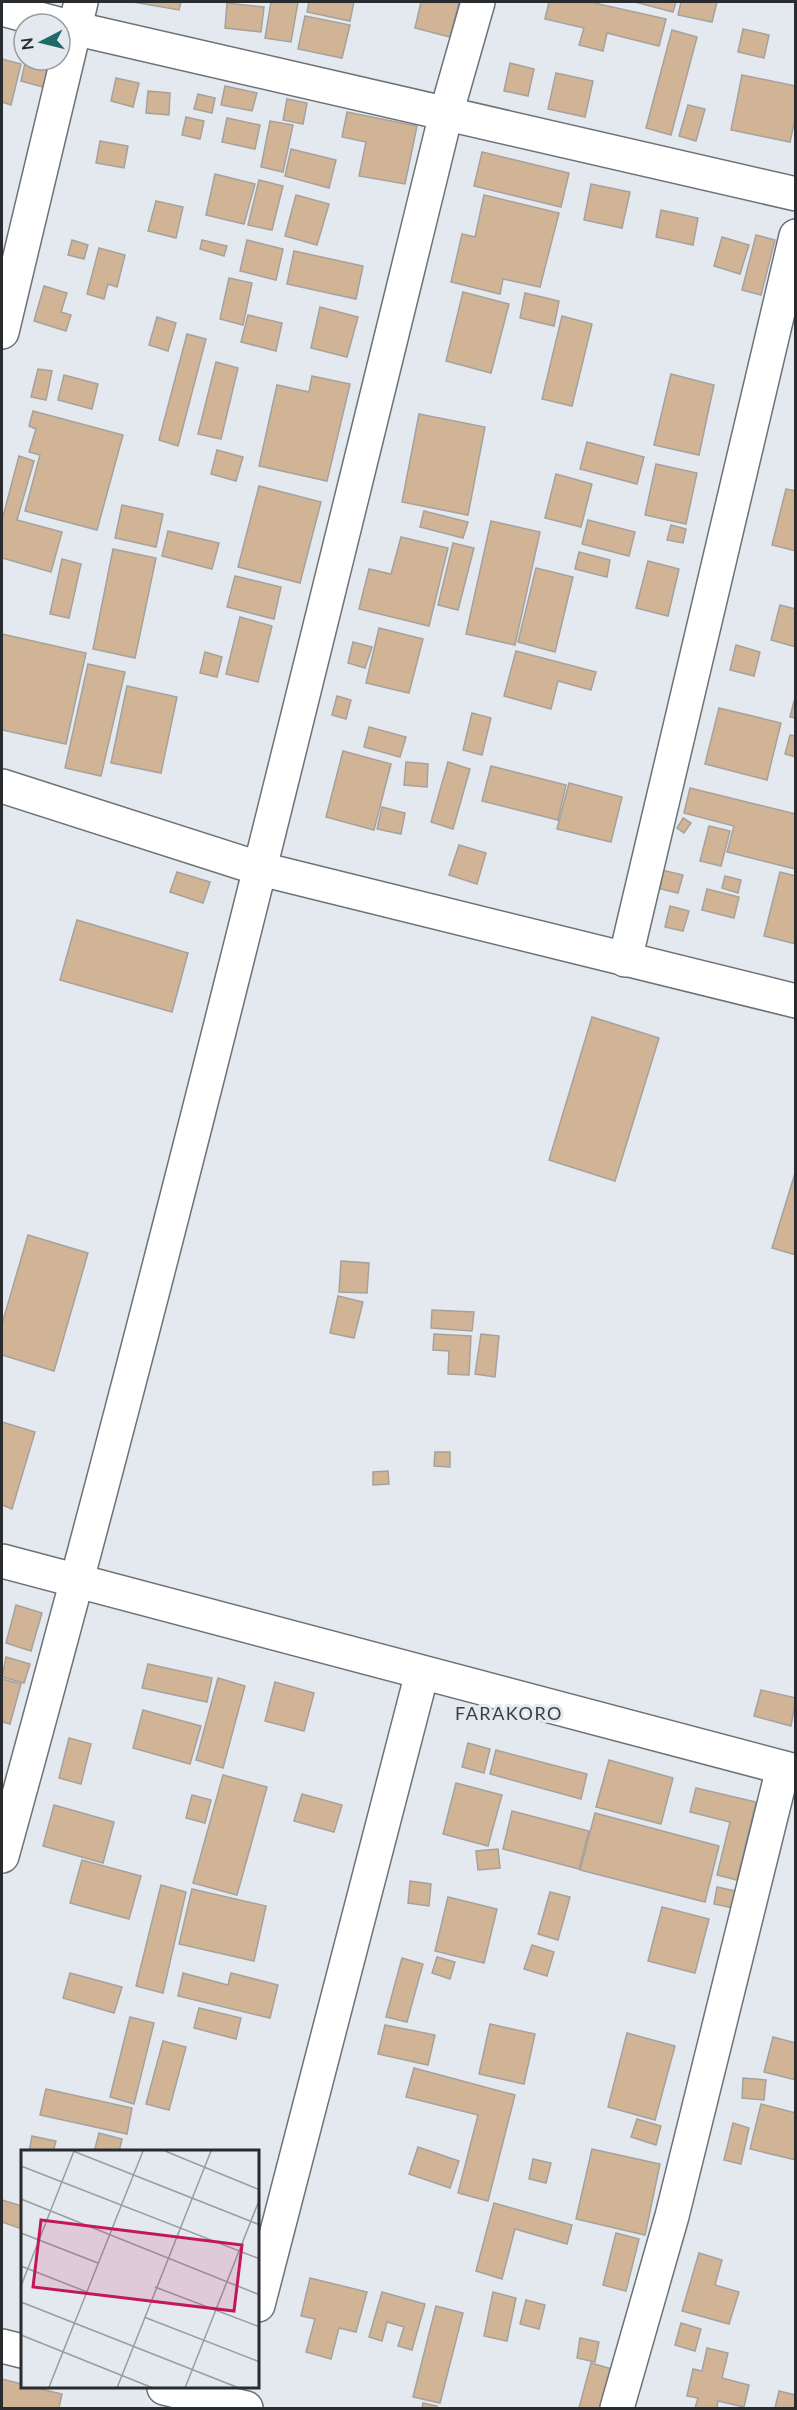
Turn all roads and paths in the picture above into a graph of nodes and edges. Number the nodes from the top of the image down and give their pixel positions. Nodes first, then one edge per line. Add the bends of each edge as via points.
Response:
1 (478, 2) edge
2 (2, 9) edge
3 (20, 12) edge
4 (72, 21) edge
5 (57, 72) edge
6 (446, 114) junction
7 (795, 194) edge
8 (795, 236) edge
9 (2, 332) edge
10 (2, 786) edge
11 (261, 869) junction
12 (625, 960) junction
13 (795, 1001) edge
14 (2, 1561) edge
15 (77, 1582) junction
16 (422, 1673) junction
17 (789, 1769) edge
18 (2, 1856) edge
19 (260, 2298) edge
20 (2, 2346) edge
21 (21, 2351) edge
22 (169, 2389) edge
23 (237, 2402) edge
24 (617, 2409) edge

1 - 6 street
2 - 3 street
4 - 6 street
5 - 9 street
6 - 7 street
6 - 11 street
8 - 12 street
10 - 11 street
11 - 12 street
11 - 15 street
12 - 13 street
14 - 15 street
15 - 16 street
15 - 18 street
16 - 17 street
16 - 19 street
17 - 24 street via 672,2216
20 - 21 street
22 - 23 street

